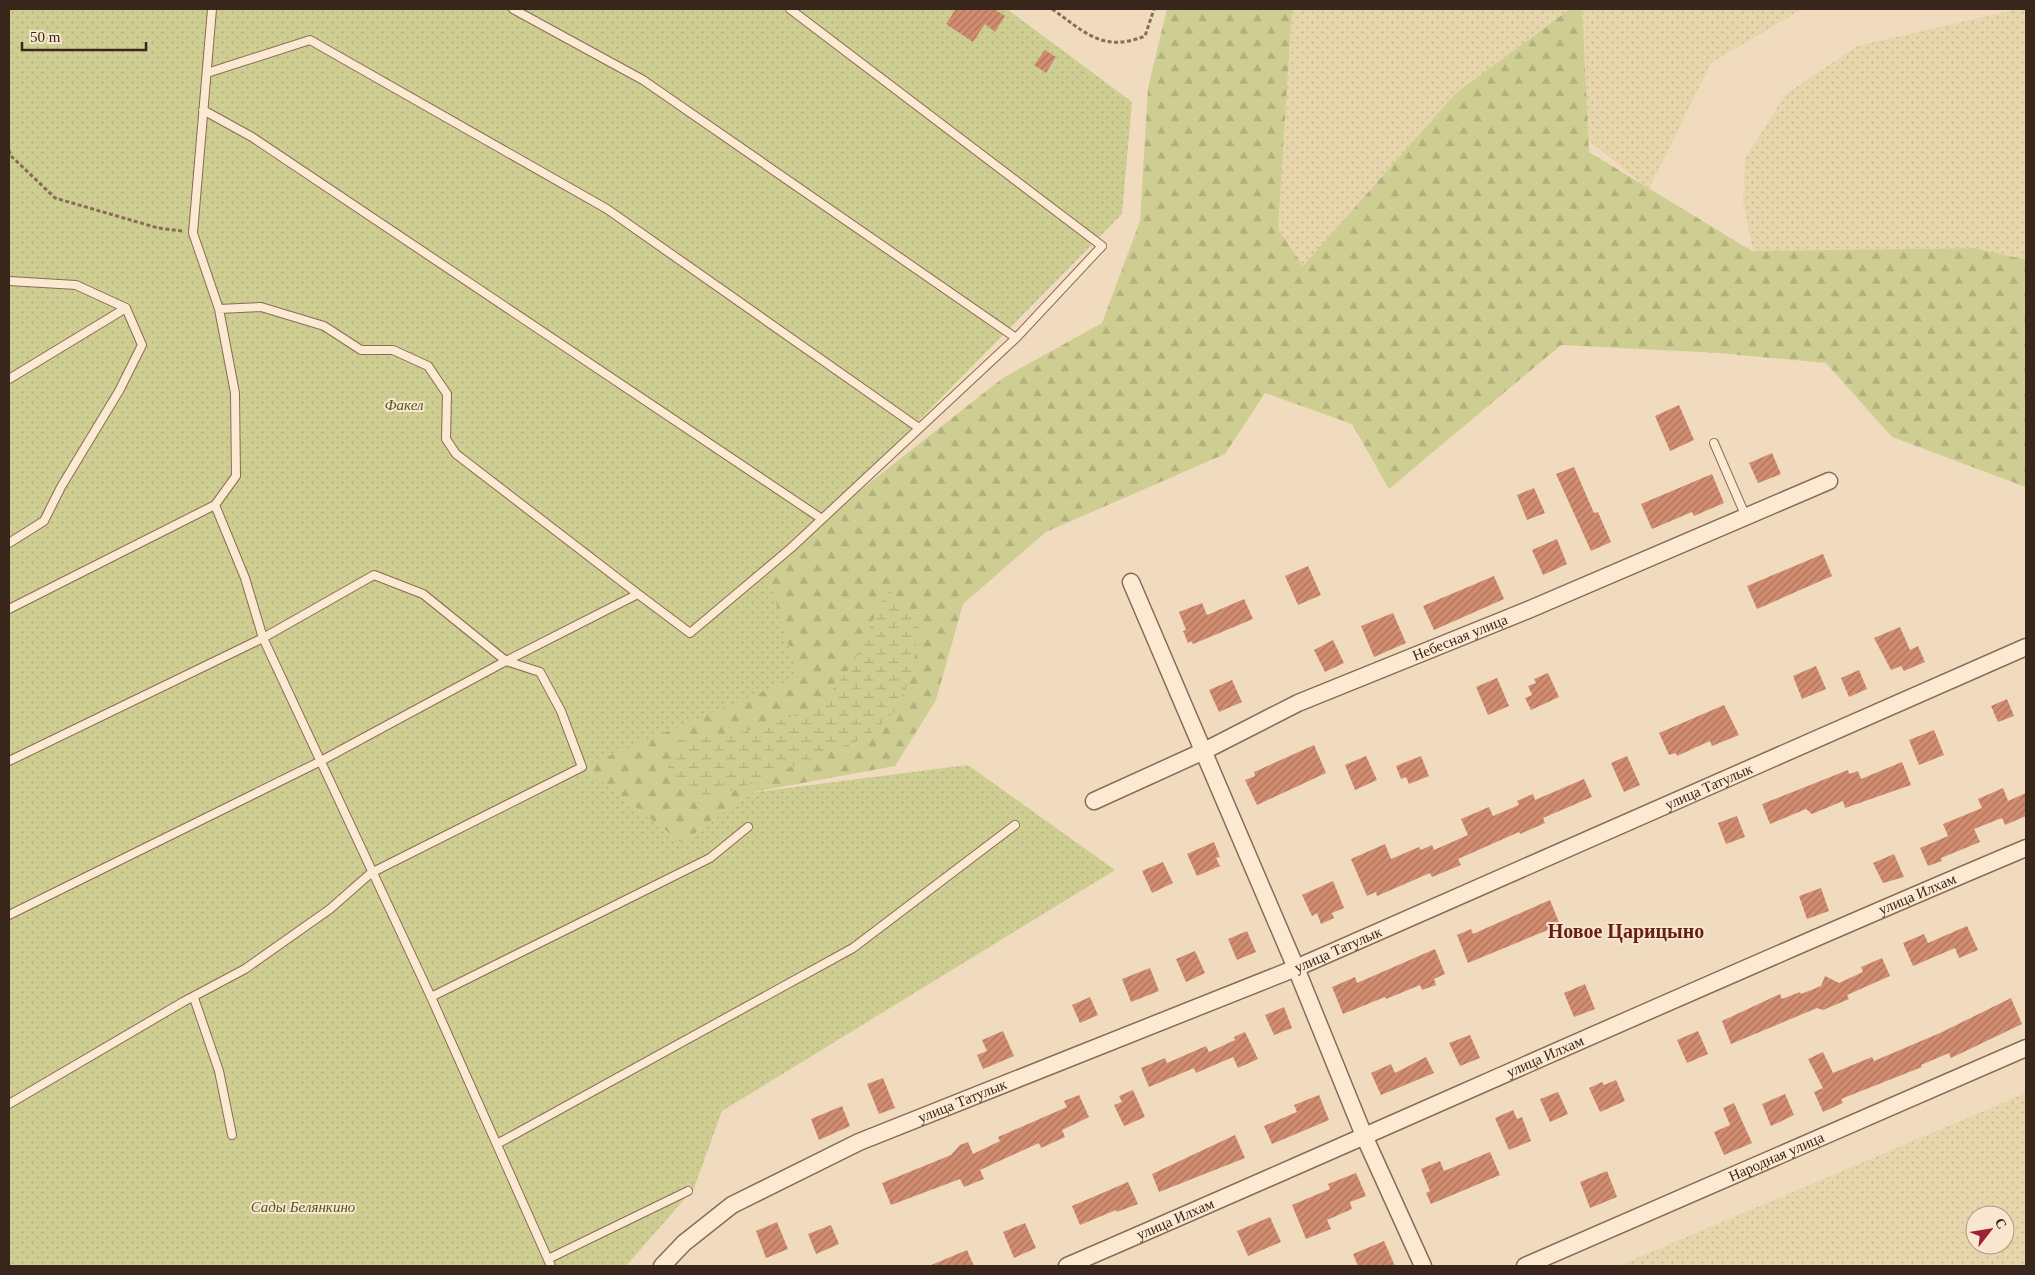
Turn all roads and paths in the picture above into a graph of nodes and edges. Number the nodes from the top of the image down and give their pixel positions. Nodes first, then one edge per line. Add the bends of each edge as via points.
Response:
1 (212, 9) edge
2 (513, 9) edge
3 (790, 9) edge
4 (1052, 9) edge
5 (1154, 9) edge
6 (207, 73) junction
7 (203, 110) junction
8 (9, 150) edge
9 (193, 233) junction
10 (9, 281) edge
11 (126, 308) junction
12 (219, 309) junction
13 (1016, 338) junction
14 (9, 379) edge
15 (920, 428) junction
16 (1714, 443) dead end
17 (1829, 481) dead end
18 (215, 505) junction
19 (1746, 518) junction
20 (822, 519) junction
21 (9, 543) edge
22 (1131, 582) dead end
23 (638, 594) junction
24 (9, 609) edge
25 (263, 638) junction
26 (2026, 647) edge
27 (506, 661) junction
28 (1204, 751) junction
29 (9, 761) edge
30 (319, 762) junction
31 (1094, 801) dead end
32 (1015, 824) dead end
33 (748, 827) dead end
34 (2026, 848) edge
35 (371, 873) junction
36 (9, 915) edge
37 (1296, 968) junction
38 (431, 997) junction
39 (194, 998) junction
40 (2026, 1048) edge
41 (9, 1104) edge
42 (232, 1135) dead end
43 (1365, 1138) junction
44 (497, 1144) junction
45 (688, 1191) dead end
46 (550, 1262) edge
47 (662, 1266) edge
48 (1067, 1266) edge
49 (1423, 1266) edge
50 (1525, 1266) edge

1 - 6 lane
2 - 13 lane via 643,80
3 - 13 lane via 1102,246
4 - 5 path via 1096,40 1128,43 1145,36
6 - 7 lane
6 - 15 lane via 310,40 607,209
7 - 9 lane
7 - 20 lane via 252,137
8 - 9 path via 10,155 55,198 158,228
9 - 12 lane
10 - 11 lane via 76,285
11 - 14 lane
11 - 21 lane via 142,345 44,521
12 - 18 lane via 235,393 236,476
12 - 23 lane via 261,307 324,326 361,350 392,350 428,366 447,394 446,439 456,454
13 - 15 lane
15 - 20 lane
16 - 19 lane
17 - 19 street, Небесная улица
18 - 24 lane
18 - 25 lane
19 - 28 street, Небесная улица via 1298,703
20 - 23 lane via 690,633
22 - 28 street
23 - 27 lane
25 - 27 lane via 374,575 423,594
25 - 29 lane
25 - 30 lane
26 - 37 street, улица Татулык
27 - 30 lane
27 - 35 lane via 540,672 561,711 582,767
28 - 31 street, Небесная улица
28 - 37 street
30 - 35 lane
30 - 36 lane
32 - 44 lane via 853,948
33 - 38 lane via 710,858
34 - 43 street, улица Илхам via 1829,931
35 - 38 lane
35 - 39 lane via 330,909 245,969
37 - 43 street
37 - 47 street, улица Татулык via 858,1142 732,1205 684,1243
38 - 44 lane
39 - 41 lane
39 - 42 lane via 219,1071
40 - 50 street, Народная улица
43 - 48 street, улица Илхам
43 - 49 street
44 - 46 lane
45 - 46 lane

